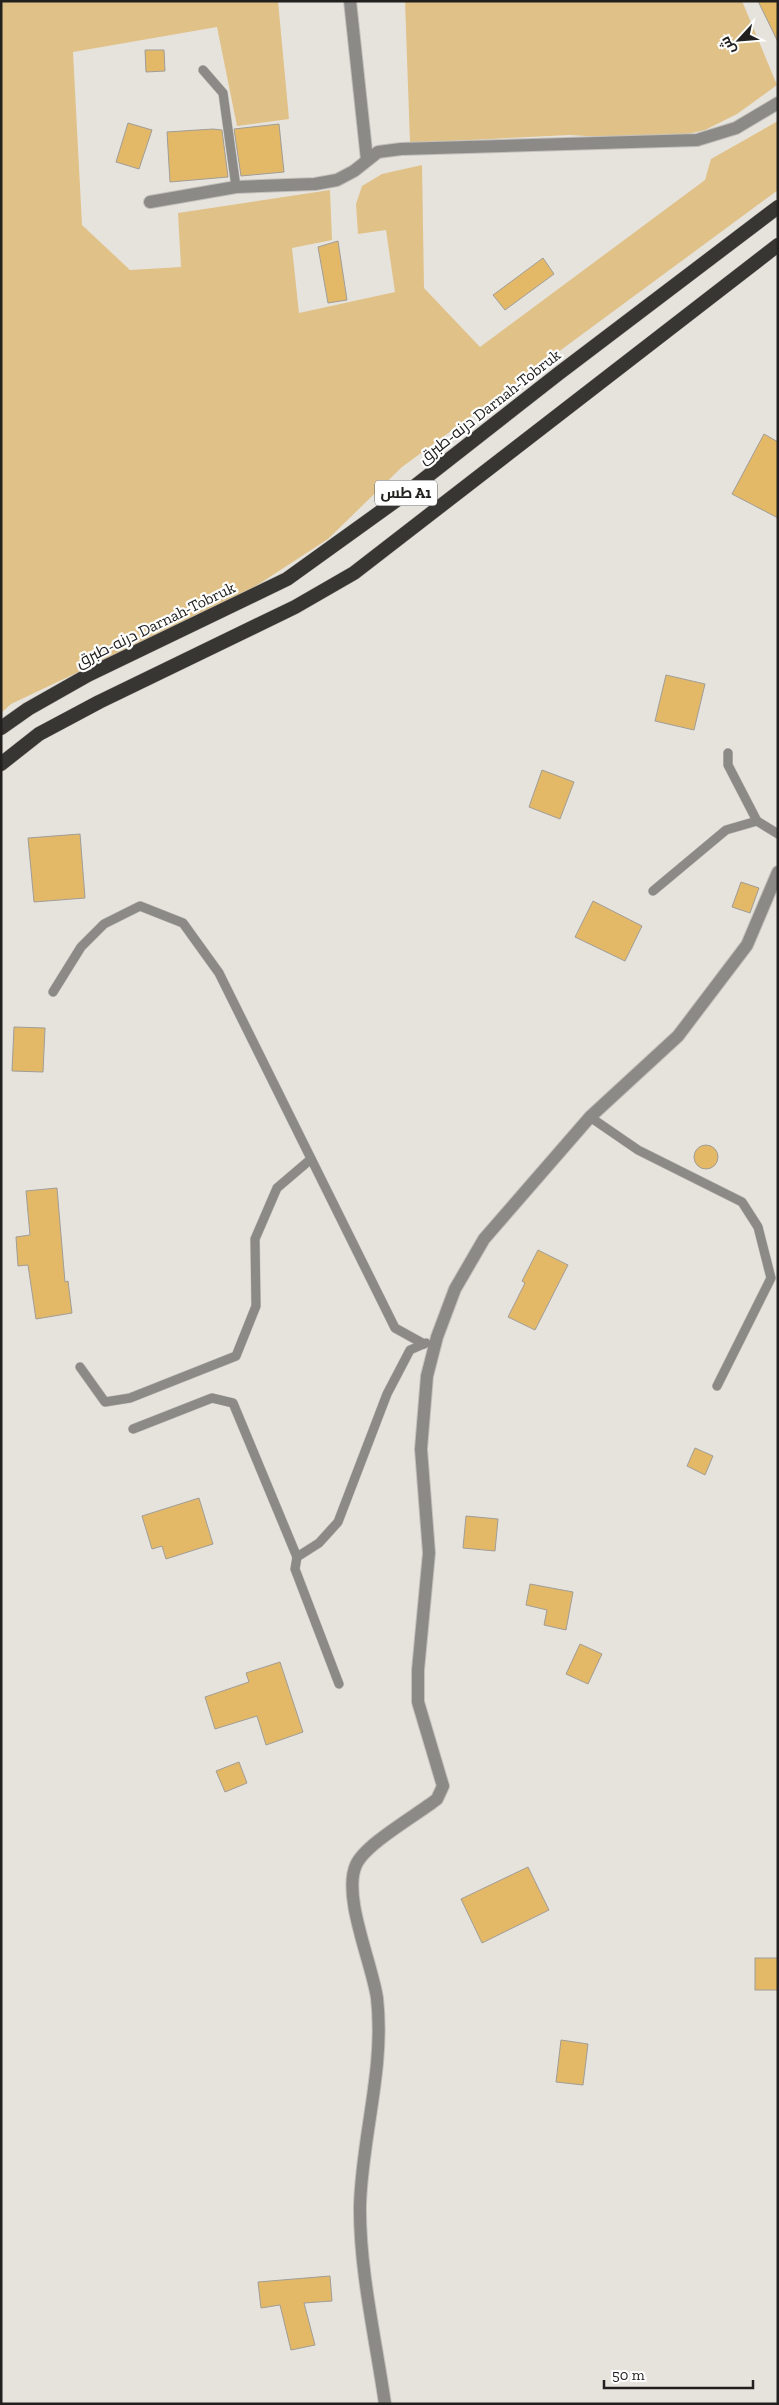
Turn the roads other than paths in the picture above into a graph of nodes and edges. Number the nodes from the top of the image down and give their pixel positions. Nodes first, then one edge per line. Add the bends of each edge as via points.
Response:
1 (350, 1) edge
2 (203, 70) dead end
3 (778, 103) edge
4 (367, 160) junction
5 (236, 187) junction
6 (150, 202) dead end
7 (778, 208) edge
8 (778, 245) edge
9 (1, 728) edge
10 (728, 753) dead end
11 (1, 764) edge
12 (757, 821) junction
13 (778, 834) edge
14 (778, 872) edge
15 (653, 892) dead end
16 (774, 894) edge
17 (53, 992) dead end
18 (590, 1117) junction
19 (311, 1159) junction
20 (437, 1337) junction
21 (424, 1344) junction
22 (80, 1367) dead end
23 (716, 1386) dead end
24 (133, 1430) dead end
25 (296, 1557) junction
26 (339, 1684) dead end
27 (385, 2404) edge

1 - 4 street
2 - 5 lane via 223,94
3 - 4 street via 736,128 697,140 401,149 378,152
4 - 5 street via 354,172 337,180
5 - 6 street
7 - 9 highway, درنه-طبرق Darnah-Tobruk / طس A1 via 401,497 287,579 88,675
8 - 11 highway, طس A1 via 354,573 295,607 39,734
10 - 12 lane via 728,765
12 - 13 lane
12 - 15 lane via 726,830
14 - 16 street
16 - 18 street via 747,945 678,1036
17 - 19 lane via 81,947 104,924 140,906 183,923 219,973
18 - 20 street via 484,1239 456,1289
18 - 23 lane via 638,1150 742,1202 758,1228 771,1278
19 - 21 lane via 395,1328
19 - 22 lane via 276,1188 256,1239 256,1306 236,1356 130,1398 105,1402
20 - 21 lane
20 - 27 street via 427,1376 421,1450 429,1553 418,1702 442,1786 437,1799 365,1851 352,1879 353,1898 377,1998 378,2060 360,2204 364,2261
21 - 25 lane via 410,1350 387,1394 338,1522 319,1543
24 - 25 lane via 212,1398 233,1402
25 - 26 lane via 295,1569

